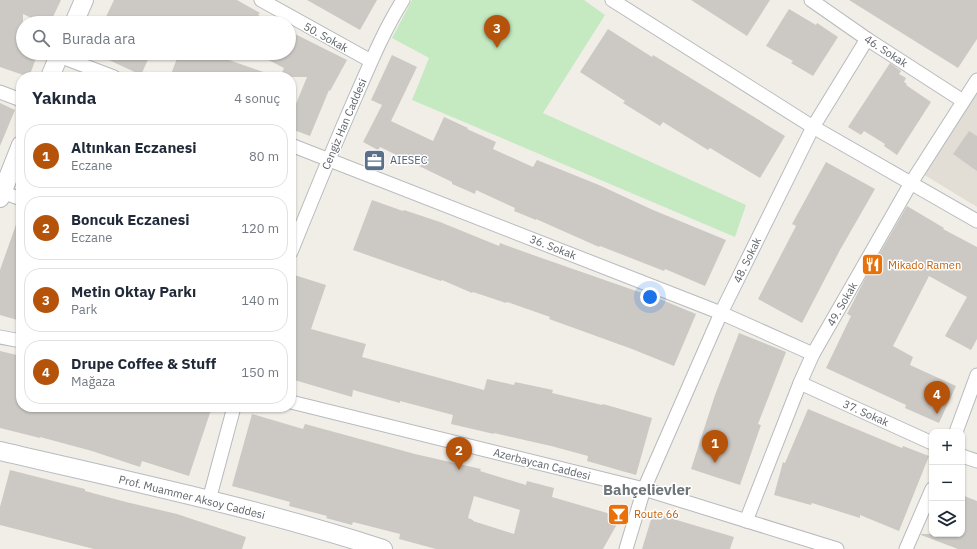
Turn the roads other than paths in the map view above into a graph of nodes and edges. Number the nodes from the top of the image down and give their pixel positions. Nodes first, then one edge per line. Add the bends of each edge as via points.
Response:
1 (84, 0) edge
2 (261, 0) edge
3 (403, 0) edge
4 (612, 0) edge
5 (811, 0) edge
6 (77, 16) edge
7 (290, 16) edge
8 (296, 19) edge
9 (868, 39) junction
10 (57, 60) edge
11 (74, 60) edge
12 (371, 61) junction
13 (52, 72) edge
14 (102, 72) edge
15 (977, 80) edge
16 (0, 92) edge
17 (16, 98) edge
18 (963, 101) junction
19 (813, 127) junction
20 (296, 147) edge
21 (16, 158) edge
22 (328, 159) junction
23 (911, 183) junction
24 (1, 195) edge
25 (16, 198) edge
26 (977, 221) edge
27 (296, 239) edge
28 (721, 313) junction
29 (0, 337) edge
30 (16, 341) edge
31 (813, 354) junction
32 (977, 375) edge
33 (800, 383) junction
34 (296, 403) edge
35 (233, 412) edge
36 (957, 429) edge
37 (929, 442) edge
38 (0, 450) edge
39 (965, 457) edge
40 (977, 461) edge
41 (644, 489) junction
42 (929, 496) edge
43 (209, 500) junction
44 (746, 521) junction
45 (351, 544) edge
46 (383, 549) edge
47 (626, 549) edge
48 (837, 549) edge
49 (906, 549) edge

1 - 6 street
2 - 7 street, 50. Sokak
3 - 12 street, Cengiz Han Caddesi
4 - 19 street
5 - 9 street, 46. Sokak
8 - 12 street, 50. Sokak
9 - 18 street, 46. Sokak
9 - 19 street, 48. Sokak
10 - 13 street
11 - 14 street
12 - 22 street, Cengiz Han Caddesi
15 - 18 street, 49. Sokak
16 - 17 street
18 - 23 street, 49. Sokak
19 - 23 street
19 - 28 street, 48. Sokak
20 - 22 street, 36. Sokak
21 - 24 street
22 - 27 street, Cengiz Han Caddesi
22 - 28 street, 36. Sokak
23 - 26 street
23 - 31 street, 49. Sokak
24 - 25 street
28 - 31 street, 36. Sokak
28 - 41 street, 48. Sokak
29 - 30 street
31 - 33 street, 49. Sokak
32 - 36 street
33 - 37 street, 37. Sokak
33 - 44 street, 49. Sokak
34 - 41 street, Azerbaycan Caddesi
35 - 43 street
38 - 43 street, Prof. Muammer Aksoy Caddesi
39 - 40 street
41 - 44 street, Azerbaycan Caddesi
41 - 47 street, 48. Sokak
42 - 49 street
43 - 45 street, Prof. Muammer Aksoy Caddesi
44 - 48 street, Azerbaycan Caddesi
45 - 46 street, Prof. Muammer Aksoy Caddesi

